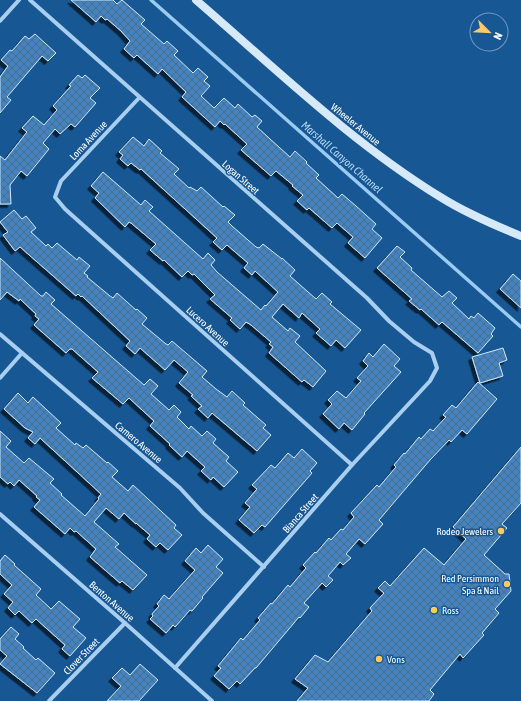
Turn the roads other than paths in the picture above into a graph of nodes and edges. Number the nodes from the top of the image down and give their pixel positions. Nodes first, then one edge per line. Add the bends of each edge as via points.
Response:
1 (19, 0) edge
2 (30, 0) edge
3 (196, 0) edge
4 (0, 21) edge
5 (139, 98) junction
6 (55, 198) joint
7 (521, 236) edge
8 (0, 334) edge
9 (22, 353) junction
10 (437, 368) joint
11 (0, 378) edge
12 (352, 465) junction
13 (0, 514) edge
14 (264, 567) junction
15 (125, 623) junction
16 (175, 668) junction
17 (49, 701) edge
18 (212, 701) edge

1 - 4 street
2 - 5 street, Logan Street
3 - 7 main road, Wheeler Avenue via 348,132 392,166 443,199
5 - 6 street, Loma Avenue via 61,181
5 - 10 street, Logan Street via 367,298 389,321 432,353
6 - 12 street, Lucero Avenue
8 - 9 street, Camero Avenue
9 - 11 street
9 - 14 street, Camero Avenue via 180,488 203,513
10 - 12 street, Bianca Street via 430,381
12 - 14 street, Bianca Street
13 - 15 street, Benton Avenue
14 - 16 street, Bianca Street
15 - 16 street, Benton Avenue
15 - 17 street, Clover Street
16 - 18 street, Benton Avenue

